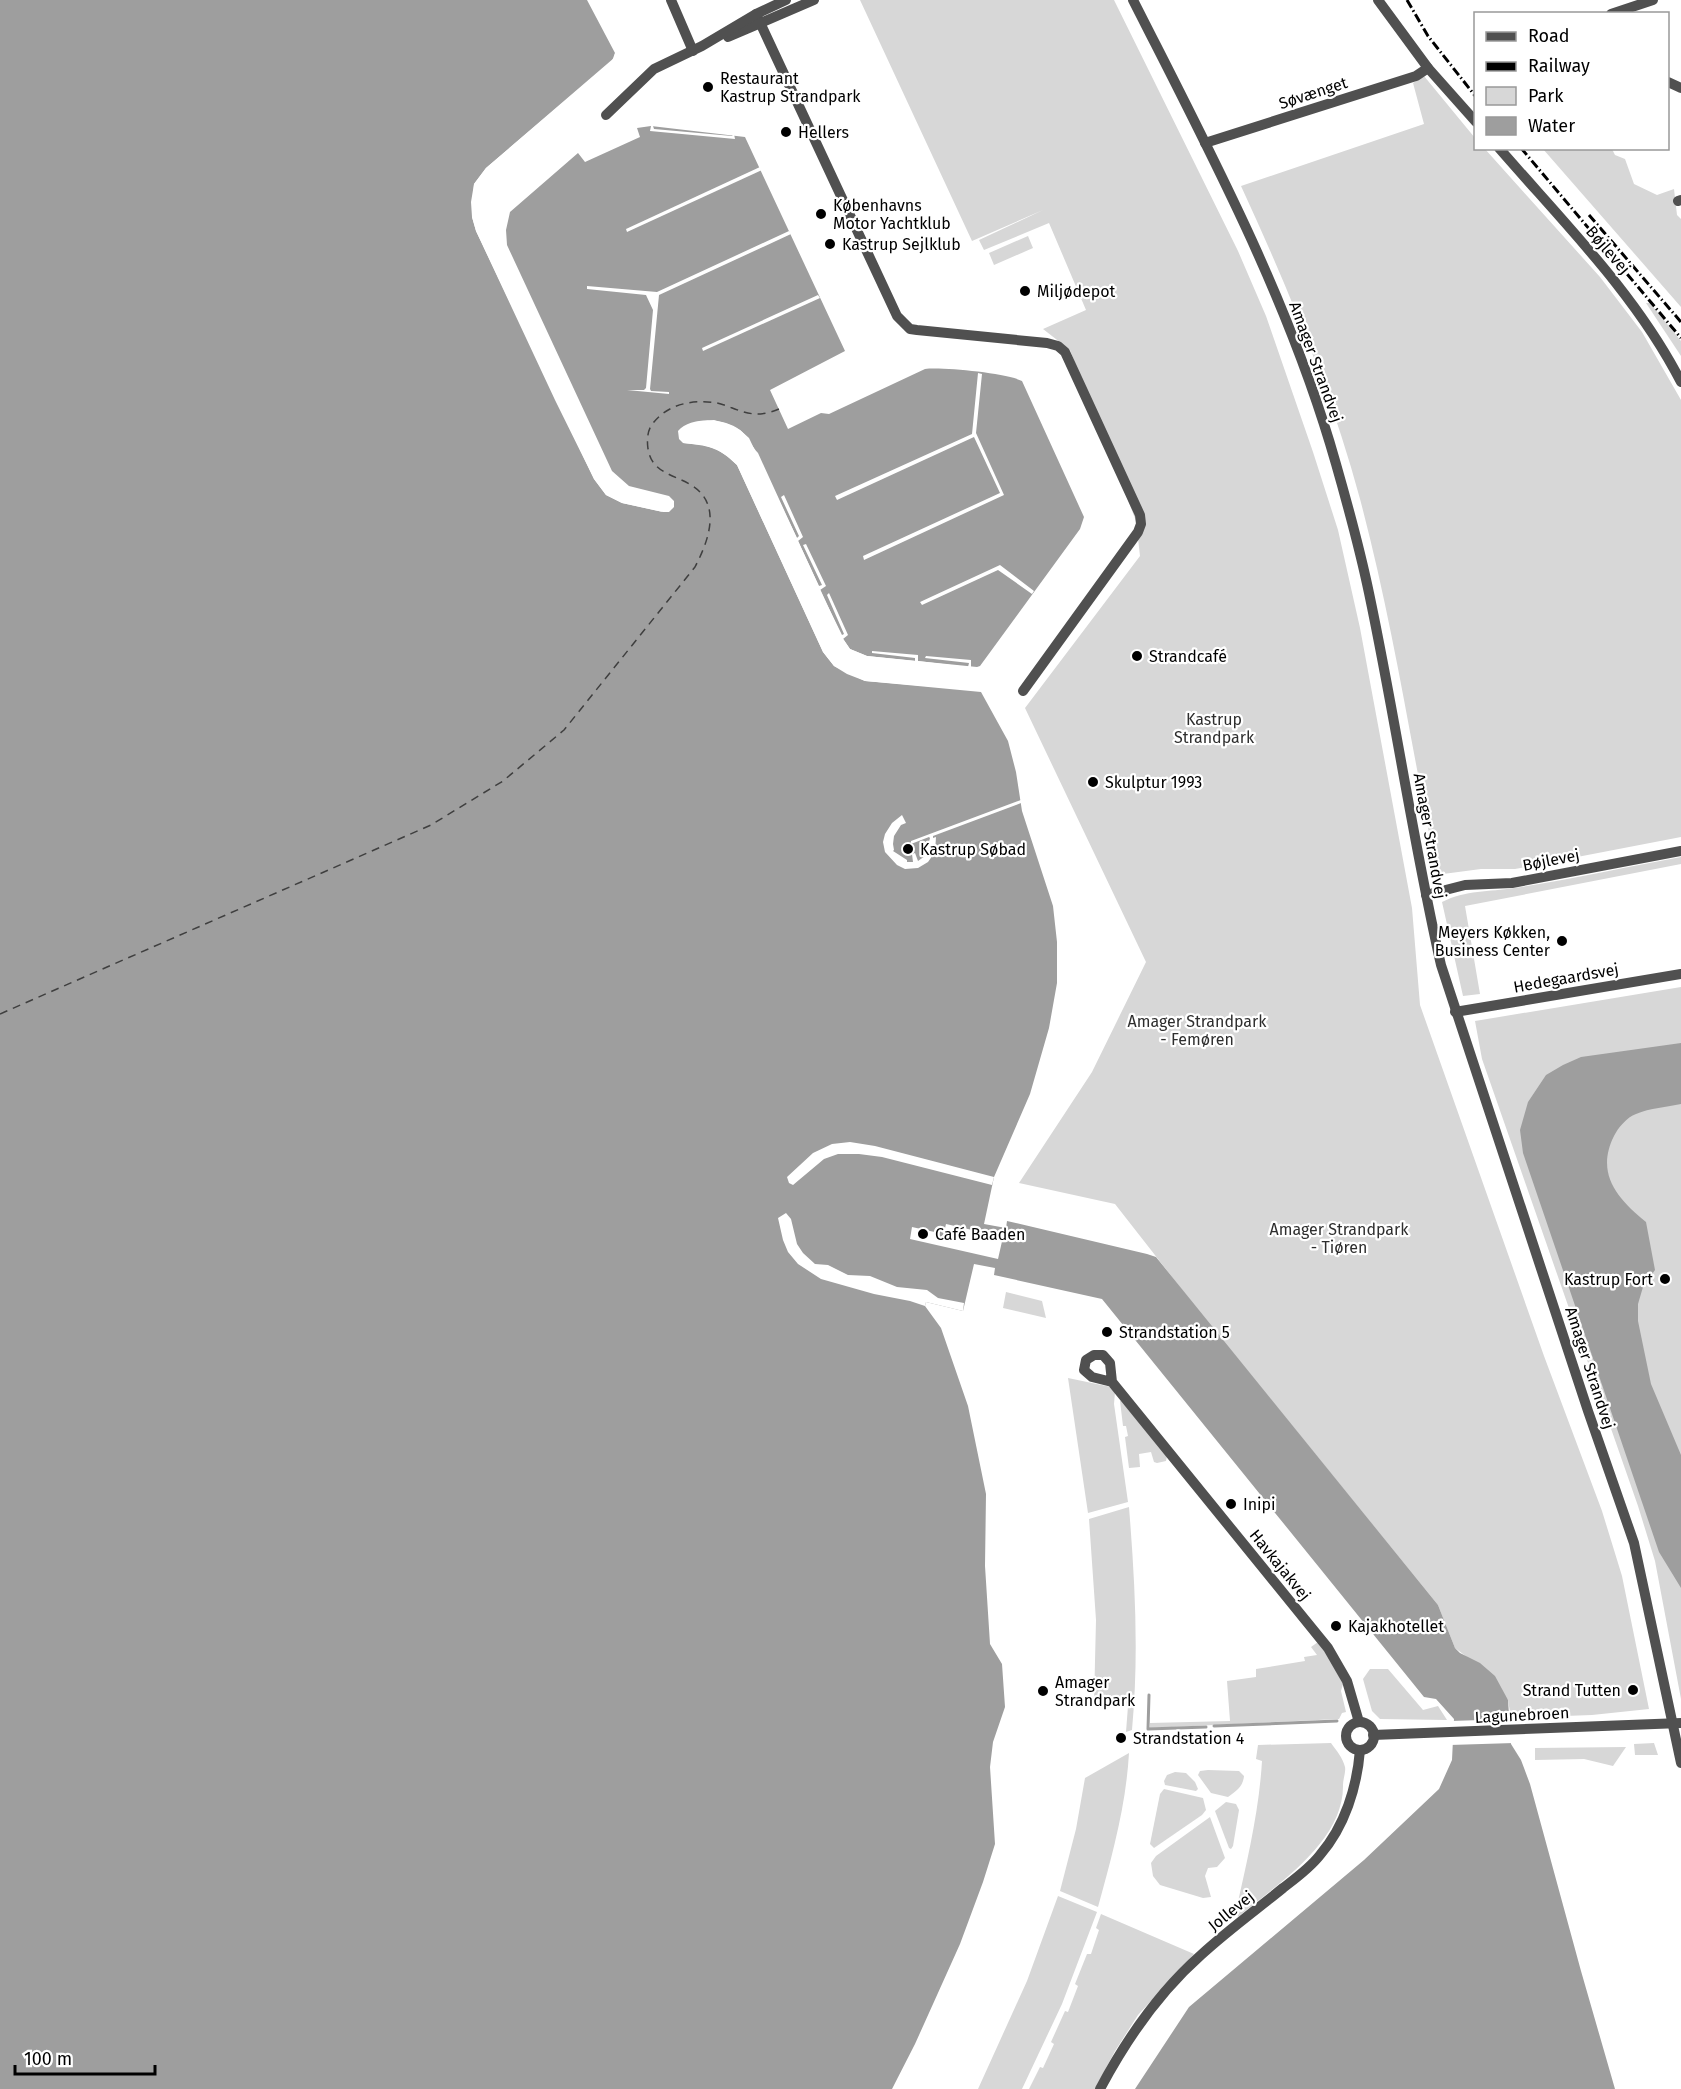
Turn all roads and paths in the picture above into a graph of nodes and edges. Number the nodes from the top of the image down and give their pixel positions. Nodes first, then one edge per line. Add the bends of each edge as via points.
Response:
1 (671, 0) edge
2 (786, 0) edge
3 (814, 0) edge
4 (1133, 0) edge
5 (1378, 0) edge
6 (1653, 0) edge
7 (1617, 12) edge
8 (759, 19) junction
9 (697, 48) junction
10 (1428, 68) junction
11 (606, 115) dead end
12 (1474, 120) edge
13 (1205, 143) junction
14 (1501, 150) edge
15 (1681, 382) edge
16 (1023, 691) dead end
17 (1681, 851) edge
18 (1426, 895) junction
19 (1681, 974) edge
20 (1455, 1012) junction
21 (1112, 1382) dead end
22 (1359, 1722) junction
23 (1676, 1723) edge
24 (1373, 1735) junction
25 (1360, 1750) junction
26 (1681, 1763) edge
27 (1100, 2089) edge

1 - 9 street
2 - 8 street
3 - 8 street
4 - 13 street, Amager Strandvej
5 - 10 street
6 - 7 street
8 - 9 street
8 - 16 street via 897,316 910,329 1058,346 1065,352 1140,515 1138,532
9 - 11 street via 654,69
10 - 12 street
10 - 13 street, Søvænget via 1416,76
13 - 18 street, Amager Strandvej via 1259,255 1294,340 1335,462 1369,590
14 - 15 street, Bøjlevej via 1622,290
17 - 18 street, Bøjlevej via 1512,883 1465,885
18 - 20 street, Amager Strandvej
19 - 20 street, Hedegaardsvej
20 - 23 street, Amager Strandvej via 1634,1542
21 - 22 street, Havkajakvej via 1328,1648 1347,1681
22 - 24 street via 1370,1727
22 - 25 street via 1350,1726 1346,1735 1352,1747
23 - 24 street, Lagunebroen
23 - 26 street, Amager Strandvej
24 - 25 street via 1368,1747
25 - 27 street, Jollevej via 1345,1815 1320,1855 1201,1954 1162,1994 1139,2023

